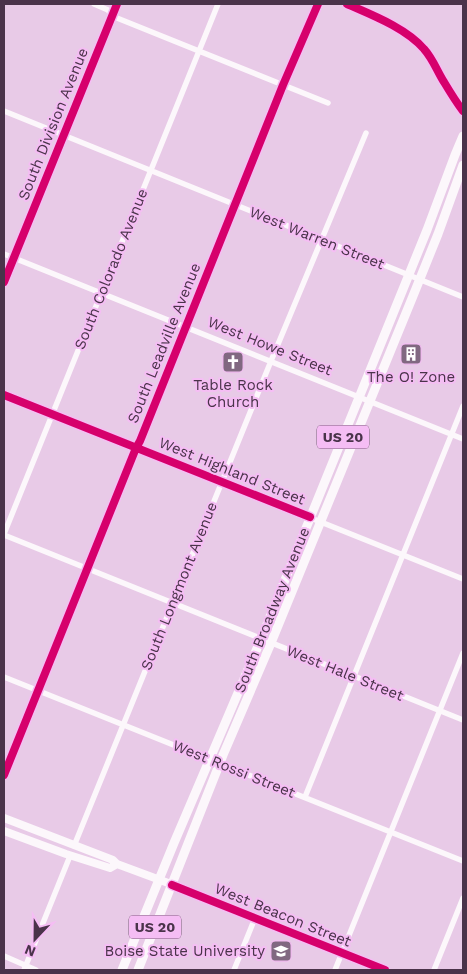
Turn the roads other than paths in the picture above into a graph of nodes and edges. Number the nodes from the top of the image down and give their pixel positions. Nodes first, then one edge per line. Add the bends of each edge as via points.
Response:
1 (94, 4) edge
2 (117, 4) edge
3 (218, 4) edge
4 (318, 4) edge
5 (348, 4) edge
6 (112, 16) junction
7 (199, 51) junction
8 (283, 85) junction
9 (328, 104) dead end
10 (4, 111) edge
11 (463, 111) edge
12 (366, 133) dead end
13 (63, 135) junction
14 (463, 136) edge
15 (463, 165) edge
16 (150, 171) junction
17 (235, 205) junction
18 (321, 240) junction
19 (4, 254) edge
20 (13, 258) junction
21 (409, 275) junction
22 (419, 279) junction
23 (4, 282) edge
24 (101, 293) junction
25 (463, 297) edge
26 (185, 327) junction
27 (271, 361) junction
28 (4, 395) edge
29 (359, 397) junction
30 (370, 401) junction
31 (463, 406) edge
32 (52, 414) junction
33 (452, 434) junction
34 (463, 439) edge
35 (136, 448) junction
36 (222, 482) junction
37 (310, 517) junction
38 (321, 522) junction
39 (4, 535) edge
40 (403, 555) junction
41 (87, 569) junction
42 (463, 579) edge
43 (172, 603) junction
44 (261, 639) junction
45 (272, 643) junction
46 (463, 653) edge
47 (354, 676) junction
48 (4, 677) edge
49 (38, 690) junction
50 (440, 711) junction
51 (463, 720) edge
52 (123, 724) junction
53 (210, 759) junction
54 (220, 763) junction
55 (4, 775) edge
56 (305, 797) junction
57 (4, 818) edge
58 (4, 831) edge
59 (390, 832) junction
60 (74, 846) junction
61 (70, 856) junction
62 (463, 861) edge
63 (117, 864) junction
64 (158, 880) junction
65 (172, 885) junction
66 (463, 898) edge
67 (255, 918) junction
68 (342, 953) junction
69 (4, 956) edge
70 (25, 968) edge
71 (36, 970) edge
72 (122, 970) edge
73 (138, 970) edge
74 (234, 970) edge
75 (335, 970) edge
76 (385, 970) edge
77 (434, 970) edge

1 - 6 street via 108,10
2 - 6 street, South Division Avenue
3 - 7 street, South Colorado Avenue
4 - 8 street, South Leadville Avenue
5 - 11 street via 402,31 423,48
6 - 7 street
6 - 13 street, South Division Avenue
7 - 8 street
7 - 16 street, South Colorado Avenue
8 - 9 street
8 - 17 street, South Leadville Avenue
10 - 13 street, West Warren Street
12 - 18 street, South Longmont Avenue
13 - 16 street, West Warren Street
13 - 20 street, South Division Avenue
14 - 21 main road, South Broadway Avenue / US 20
15 - 22 main road, South Broadway Avenue / US 20
16 - 17 street, West Warren Street
16 - 24 street, South Colorado Avenue
17 - 18 street, West Warren Street
17 - 26 street, South Leadville Avenue
18 - 21 street, West Warren Street
18 - 27 street, South Longmont Avenue
19 - 20 street, West Howe Street
20 - 23 street, South Division Avenue
20 - 24 street, West Howe Street
21 - 22 street, West Warren Street
21 - 29 main road, South Broadway Avenue / US 20
22 - 25 street, West Warren Street
22 - 30 main road, South Broadway Avenue / US 20
24 - 26 street, West Howe Street
24 - 32 street, South Colorado Avenue
26 - 27 street, West Howe Street
26 - 35 street, South Leadville Avenue
27 - 29 street, West Howe Street
27 - 36 street, South Longmont Avenue
28 - 32 street, West Highland Street
29 - 30 street, West Howe Street
29 - 37 main road, South Broadway Avenue / US 20
30 - 33 street, West Howe Street
30 - 38 main road, South Broadway Avenue / US 20
31 - 33 street
32 - 35 street, West Highland Street
32 - 39 street, South Colorado Avenue
33 - 34 street, West Howe Street
33 - 40 street
35 - 36 street, West Highland Street
35 - 41 street, South Leadville Avenue
36 - 37 street, West Highland Street
36 - 43 street, South Longmont Avenue
37 - 38 street, West Highland Street
37 - 44 main road, South Broadway Avenue / US 20
38 - 40 street, West Highland Street
38 - 45 main road, South Broadway Avenue / US 20
39 - 41 street, West Hale Street
40 - 42 street, West Highland Street
40 - 47 street
41 - 43 street, West Hale Street
41 - 49 street, South Leadville Avenue
43 - 44 street, West Hale Street
43 - 52 street, South Longmont Avenue
44 - 45 street, West Hale Street
44 - 53 main road, South Broadway Avenue / US 20
45 - 47 street, West Hale Street
45 - 54 main road, South Broadway Avenue / US 20
46 - 50 street
47 - 50 street, West Hale Street
47 - 56 street
48 - 49 street, West Rossi Street
49 - 52 street, West Rossi Street
49 - 55 street, South Leadville Avenue
50 - 51 street, West Hale Street
50 - 59 street
52 - 53 street, West Rossi Street
52 - 60 street, South Longmont Avenue
53 - 54 street, West Rossi Street
53 - 64 main road, South Broadway Avenue / US 20
54 - 56 street, West Rossi Street
54 - 65 main road, South Broadway Avenue / US 20
56 - 59 street, West Rossi Street
57 - 60 street, West Beacon Street
58 - 61 street, West Beacon Street
59 - 62 street, West Rossi Street
59 - 68 street
60 - 63 street, West Beacon Street
61 - 63 street, West Beacon Street via 110,868
61 - 70 street
63 - 64 street, West Beacon Street
64 - 65 street, West Beacon Street
64 - 72 main road, South Broadway Avenue / US 20
65 - 67 street, West Beacon Street
65 - 73 main road, South Broadway Avenue / US 20
66 - 77 street
67 - 68 street, West Beacon Street
67 - 74 street
68 - 75 street
68 - 76 street, West Beacon Street
69 - 70 street
70 - 71 street

